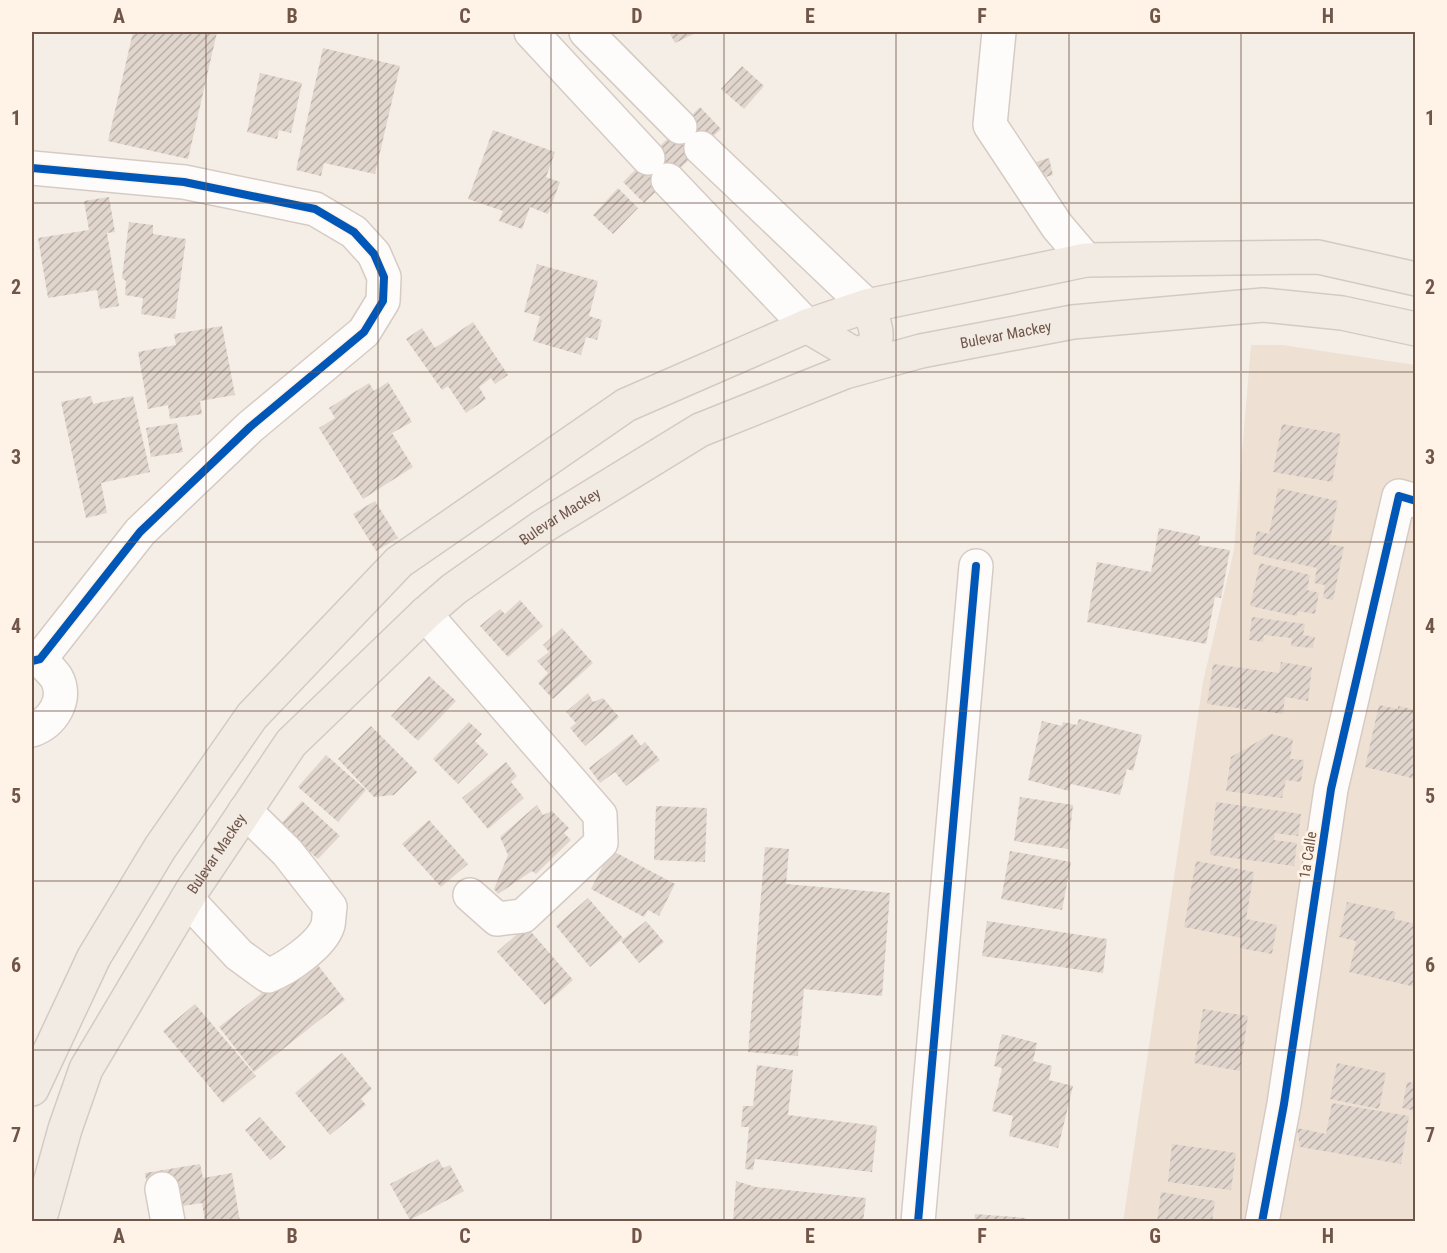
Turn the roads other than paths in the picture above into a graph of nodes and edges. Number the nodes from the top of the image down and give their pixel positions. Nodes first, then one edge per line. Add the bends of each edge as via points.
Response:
1 (531, 32) edge
2 (586, 32) edge
3 (999, 32) edge
4 (32, 168) edge
5 (1086, 260) junction
6 (1416, 279) edge
7 (867, 306) junction
8 (807, 326) junction
9 (1416, 329) edge
10 (866, 363) junction
11 (1407, 498) edge
12 (976, 566) dead end
13 (425, 614) junction
14 (35, 660) edge
15 (32, 730) edge
16 (245, 812) junction
17 (470, 895) dead end
18 (186, 899) junction
19 (32, 1089) edge
20 (162, 1189) dead end
21 (39, 1221) edge
22 (168, 1221) edge
23 (918, 1221) edge
24 (1262, 1221) edge

1 - 8 street
2 - 7 street via 690,138
3 - 5 street via 990,125 1057,226
4 - 14 street via 184,182 315,209 354,232 375,254 384,277 383,301 364,332 250,427 140,532
5 - 6 main road via 1318,257
5 - 7 main road
7 - 8 main road
7 - 10 main road via 877,337
8 - 10 main road
8 - 19 main road via 626,405 399,562 252,716 160,848 94,957
9 - 10 main road, Bulevar Mackey via 1342,313 1263,305 1073,322
10 - 13 main road, Bulevar Mackey via 700,430 542,528
11 - 24 street, 1a Calle via 1331,789 1284,1104
12 - 23 street
13 - 16 main road, Bulevar Mackey via 291,743
13 - 17 street via 600,815 601,843 523,916 497,919
14 - 15 street via 57,678 61,700 51,719
16 - 18 main road, Bulevar Mackey
16 - 18 street via 287,852 330,907 328,927 310,949 268,976 238,955
18 - 21 main road, Bulevar Mackey via 86,1069
20 - 22 street

